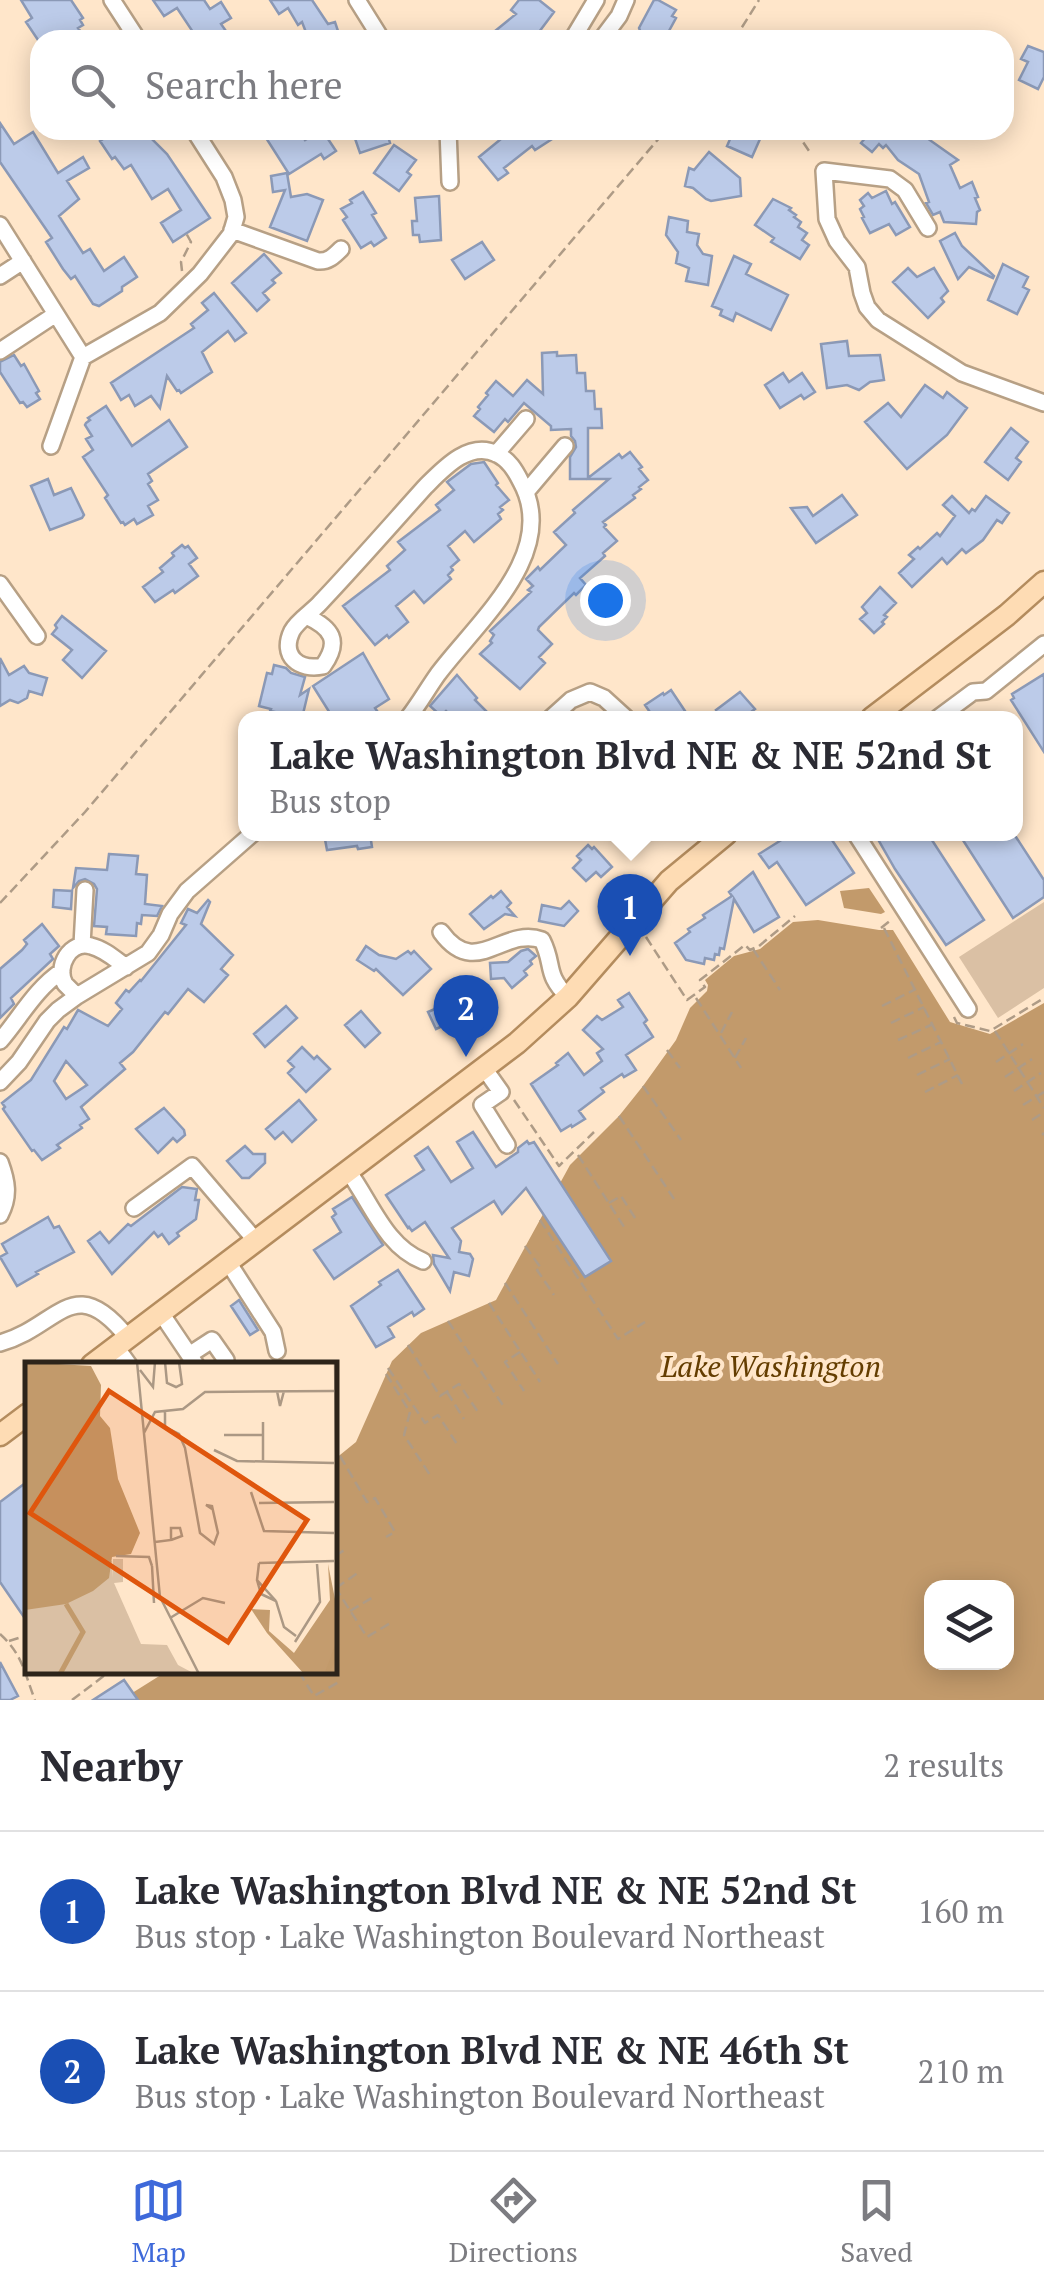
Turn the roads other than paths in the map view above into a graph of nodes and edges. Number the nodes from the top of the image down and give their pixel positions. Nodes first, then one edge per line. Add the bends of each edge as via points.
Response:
1 (112, 0) edge
2 (357, 0) edge
3 (596, 0) edge
4 (626, 0) edge
5 (132, 30) edge
6 (376, 30) edge
7 (578, 30) edge
8 (609, 30) edge
9 (200, 140) edge
10 (448, 140) edge
11 (450, 182) dead end
12 (0, 224) edge
13 (928, 228) dead end
14 (232, 230) junction
15 (341, 249) dead end
16 (23, 261) junction
17 (0, 276) edge
18 (56, 314) junction
19 (0, 351) edge
20 (84, 358) junction
21 (1044, 403) edge
22 (526, 419) dead end
23 (51, 446) dead end
24 (565, 446) dead end
25 (496, 454) junction
26 (527, 492) junction
27 (1044, 582) edge
28 (0, 584) edge
29 (306, 616) dead end
30 (37, 636) dead end
31 (1044, 644) edge
32 (413, 711) edge
33 (559, 711) edge
34 (618, 711) edge
35 (881, 711) edge
36 (947, 711) edge
37 (244, 841) edge
38 (718, 841) edge
39 (860, 841) edge
40 (85, 890) dead end
41 (441, 932) dead end
42 (82, 945) junction
43 (126, 968) junction
44 (62, 972) junction
45 (77, 996) junction
46 (568, 996) junction
47 (968, 1009) dead end
48 (0, 1041) edge
49 (484, 1068) junction
50 (0, 1082) edge
51 (508, 1145) dead end
52 (0, 1162) edge
53 (348, 1171) junction
54 (134, 1208) dead end
55 (0, 1214) edge
56 (256, 1241) junction
57 (422, 1261) dead end
58 (228, 1262) junction
59 (161, 1313) junction
60 (122, 1342) junction
61 (0, 1343) edge
62 (276, 1351) dead end
63 (192, 1360) edge
64 (226, 1360) dead end
65 (96, 1362) edge
66 (128, 1362) edge
67 (25, 1416) edge
68 (0, 1435) edge

1 - 5 street
2 - 6 street
3 - 7 street
4 - 8 street
9 - 14 street via 233,200
10 - 11 street
12 - 16 street
13 - 21 street via 905,190 890,179 824,171 827,218 878,320 962,373
14 - 15 street via 318,261
14 - 20 street via 160,313
16 - 17 street
16 - 18 street
18 - 19 street
18 - 20 street
20 - 23 street
22 - 25 street
24 - 26 street
25 - 26 street via 512,464
25 - 29 street via 482,449 444,468
26 - 32 street via 532,526 526,553 503,595
27 - 35 main road
28 - 30 street
31 - 36 street
33 - 34 street via 590,692
37 - 43 street via 187,891 162,936
38 - 46 main road via 669,881
39 - 47 street
40 - 42 street
41 - 46 street via 467,954 530,936 542,940 552,978
42 - 43 street
42 - 44 street via 64,959
43 - 45 street
44 - 45 street
44 - 48 street
45 - 50 street via 47,1021
46 - 49 main road
49 - 51 street via 501,1092 482,1105
49 - 53 main road
52 - 55 street via 8,1186
53 - 56 main road
53 - 57 street via 390,1238
54 - 56 street via 192,1166
56 - 58 main road
58 - 59 main road
58 - 62 street via 274,1332
59 - 60 main road
59 - 63 street
60 - 61 street via 110,1316 81,1305
60 - 65 main road
60 - 66 street
63 - 64 street via 212,1340
67 - 68 main road

